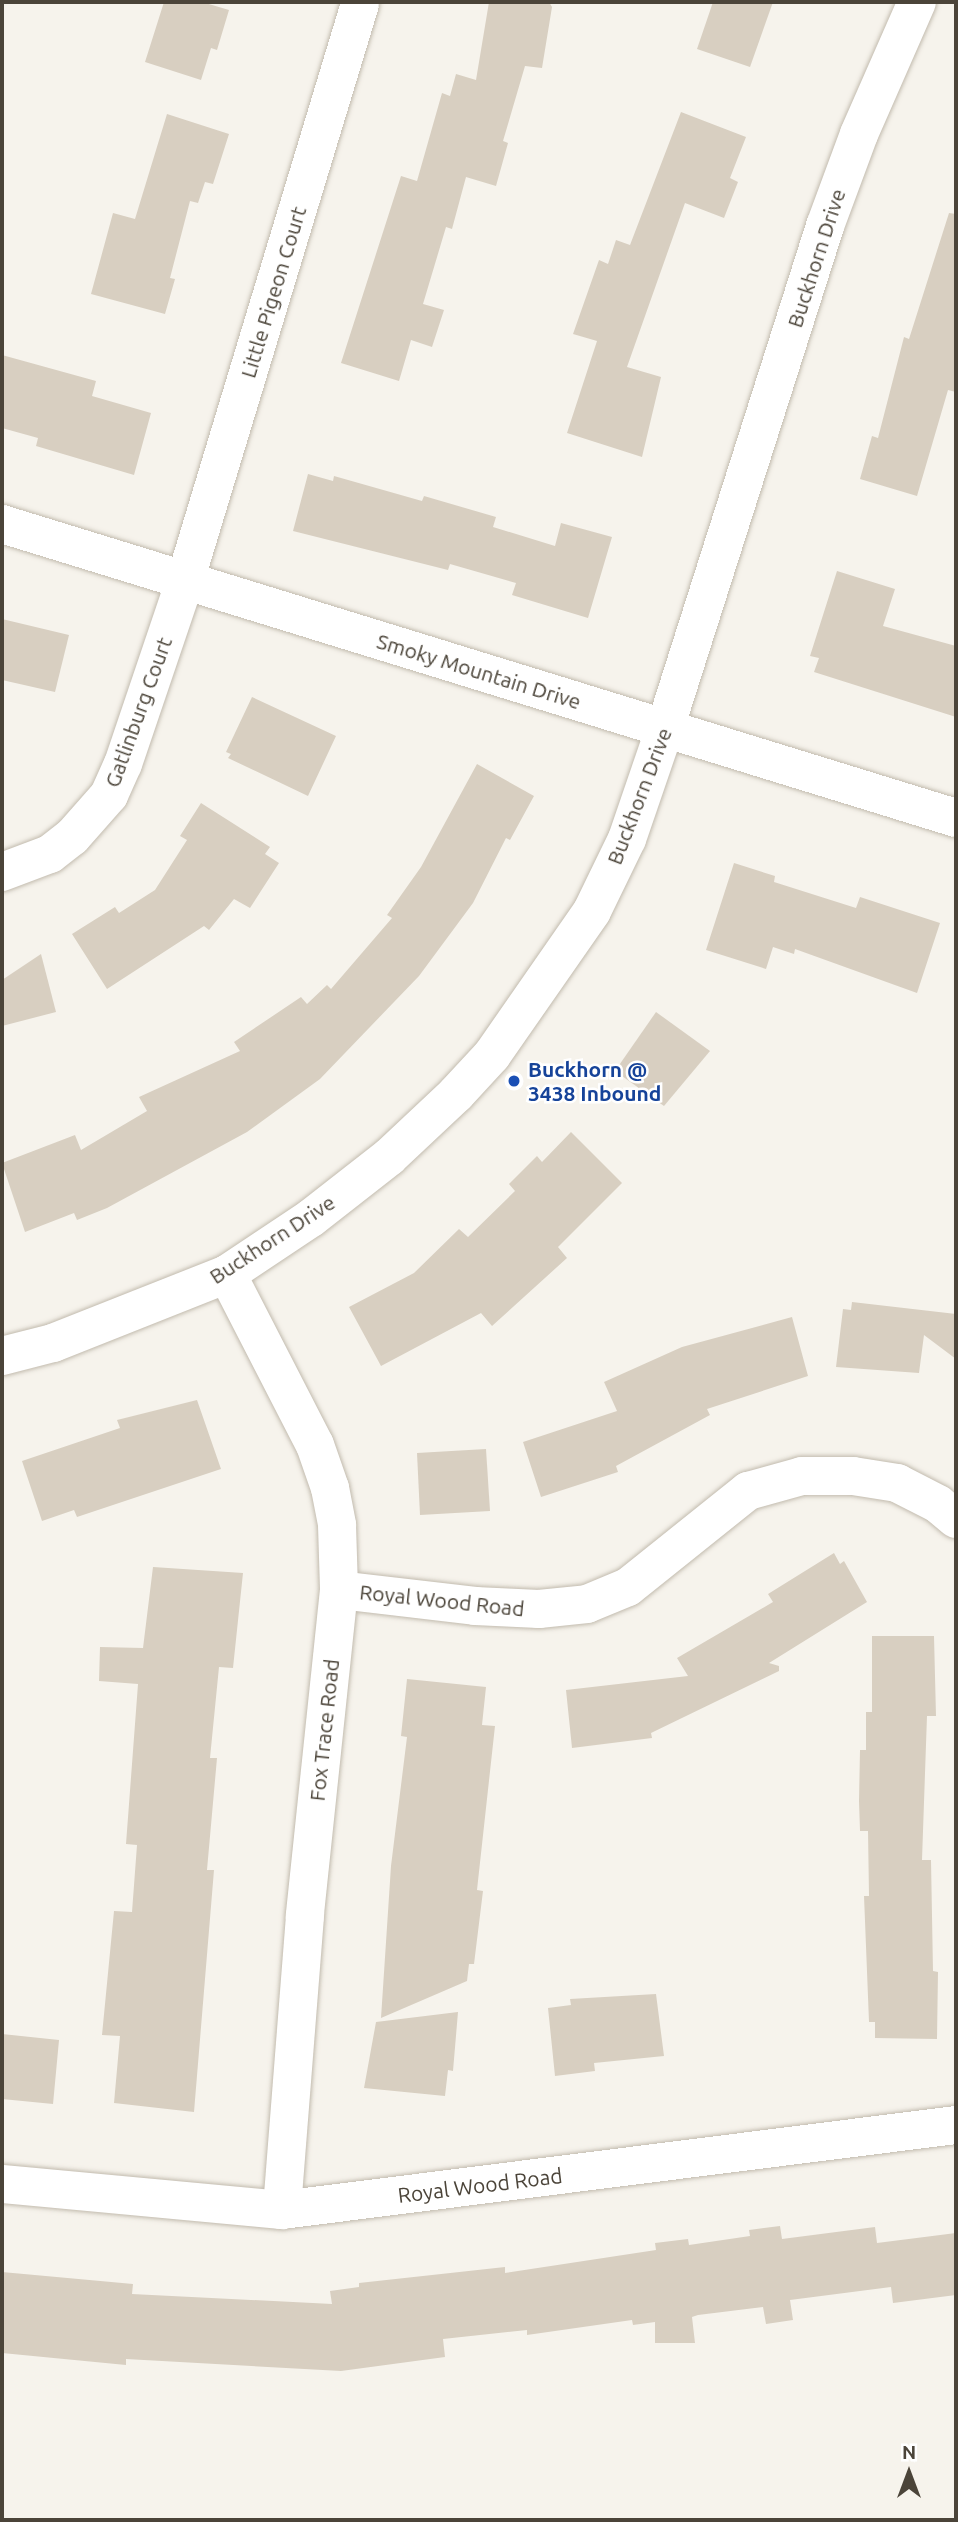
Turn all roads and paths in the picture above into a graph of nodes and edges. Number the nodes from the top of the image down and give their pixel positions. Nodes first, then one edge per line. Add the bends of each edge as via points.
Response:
1 (917, 2) edge
2 (360, 4) dead end
3 (2, 524) edge
4 (185, 581) junction
5 (665, 728) junction
6 (956, 818) edge
7 (2, 872) edge
8 (227, 1274) junction
9 (2, 1356) edge
10 (956, 1519) edge
11 (340, 1590) junction
12 (956, 2125) edge
13 (2, 2184) edge
14 (282, 2210) junction

1 - 5 street, Buckhorn Drive via 859,134 825,226
2 - 4 street, Little Pigeon Court
3 - 4 street, Smoky Mountain Drive
4 - 5 street, Smoky Mountain Drive
4 - 7 street, Gatlinburg Court via 109,795 72,837 50,854
5 - 6 street, Smoky Mountain Drive
5 - 8 street, Buckhorn Drive via 627,839 592,911 492,1055 389,1157
8 - 9 street, Buckhorn Drive via 53,1343
8 - 11 street, Fox Trace Road via 315,1444 327,1477 337,1525
10 - 11 street, Royal Wood Road via 897,1483 853,1476 802,1476 748,1491 639,1580 587,1604 539,1609 475,1606
11 - 14 street, Fox Trace Road via 305,1916
12 - 14 street, Royal Wood Road
13 - 14 street, Royal Wood Road

